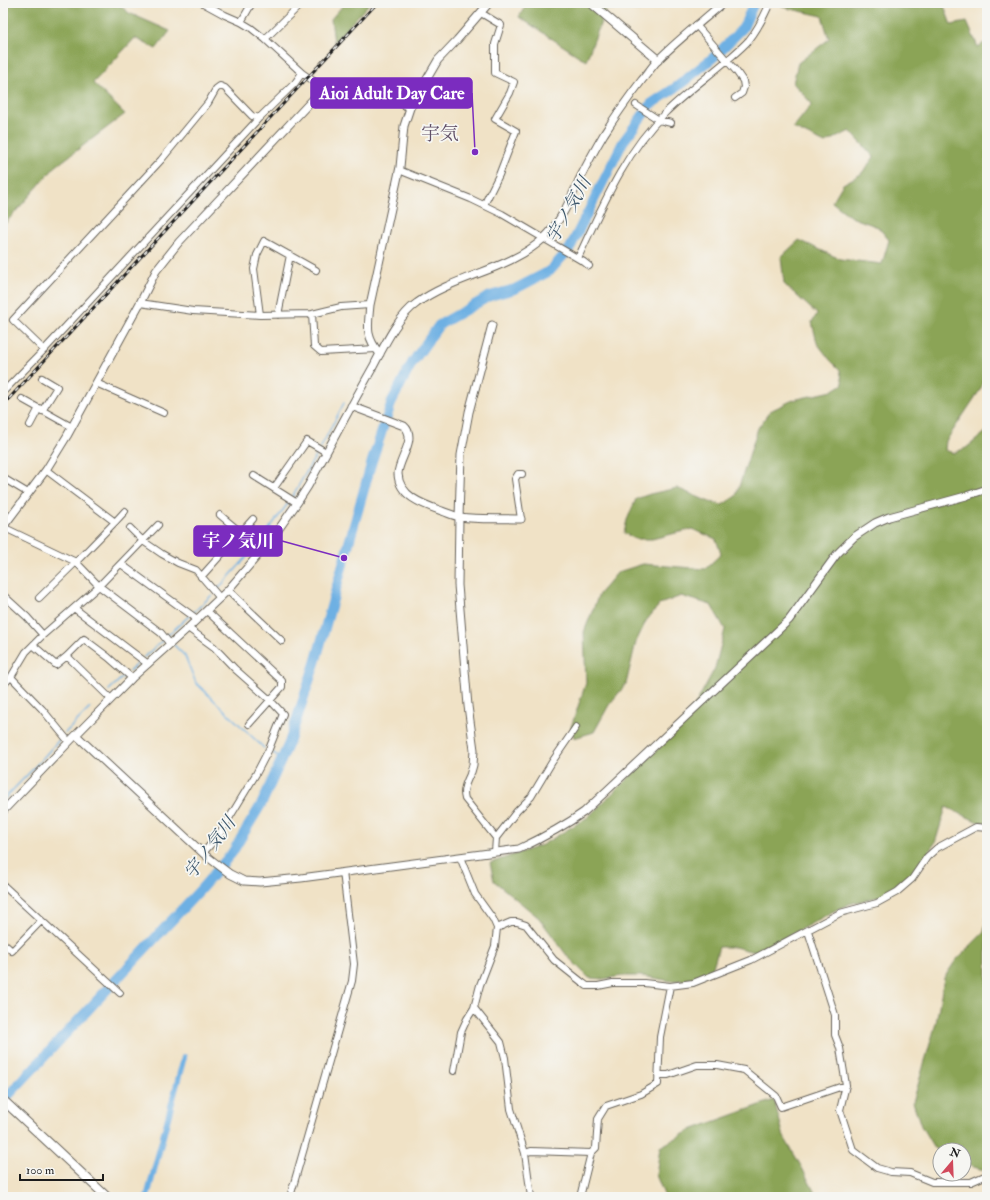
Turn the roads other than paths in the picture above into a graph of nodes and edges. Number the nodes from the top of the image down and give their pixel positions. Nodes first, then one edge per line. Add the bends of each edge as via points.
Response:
1 (202, 3) edge
2 (252, 3) edge
3 (302, 3) edge
4 (489, 3) edge
5 (591, 3) edge
6 (723, 3) edge
7 (770, 3) edge
8 (481, 13) junction
9 (241, 22) junction
10 (696, 25) junction
11 (265, 39) junction
12 (658, 60) junction
13 (726, 61) junction
14 (302, 73) junction
15 (328, 91) junction
16 (735, 98) dead end
17 (636, 106) dead end
18 (410, 108) junction
19 (259, 118) junction
20 (657, 119) junction
21 (671, 123) dead end
22 (399, 170) junction
23 (484, 205) junction
24 (544, 238) junction
25 (290, 255) junction
26 (577, 258) junction
27 (589, 266) dead end
28 (316, 270) dead end
29 (140, 303) junction
30 (370, 305) junction
31 (312, 314) junction
32 (260, 315) junction
33 (278, 315) junction
34 (492, 325) dead end
35 (44, 350) junction
36 (378, 352) junction
37 (42, 378) dead end
38 (96, 383) junction
39 (3, 392) edge
40 (22, 399) dead end
41 (351, 406) junction
42 (40, 409) junction
43 (164, 413) dead end
44 (30, 425) dead end
45 (72, 427) junction
46 (326, 452) junction
47 (46, 470) junction
48 (522, 474) dead end
49 (254, 476) dead end
50 (3, 478) edge
51 (274, 488) junction
52 (987, 489) edge
53 (28, 493) junction
54 (297, 503) junction
55 (125, 511) dead end
56 (220, 515) dead end
57 (458, 517) junction
58 (253, 519) dead end
59 (521, 519) joint
60 (115, 522) junction
61 (158, 525) dead end
62 (3, 527) edge
63 (130, 528) dead end
64 (241, 532) junction
65 (142, 541) junction
66 (263, 551) junction
67 (76, 562) junction
68 (121, 564) junction
69 (201, 577) junction
70 (98, 586) junction
71 (228, 590) junction
72 (3, 595) edge
73 (39, 598) dead end
74 (220, 598) junction
75 (74, 608) junction
76 (207, 611) junction
77 (197, 619) junction
78 (188, 628) junction
79 (43, 635) junction
80 (282, 641) dead end
81 (170, 644) junction
82 (33, 645) junction
83 (67, 656) junction
84 (148, 664) junction
85 (11, 677) junction
86 (132, 678) junction
87 (3, 685) edge
88 (111, 699) junction
89 (270, 700) junction
90 (249, 724) dead end
91 (576, 727) dead end
92 (76, 735) junction
93 (68, 742) junction
94 (471, 772) joint
95 (3, 811) edge
96 (987, 828) edge
97 (496, 838) junction
98 (495, 852) junction
99 (204, 854) junction
100 (460, 857) junction
101 (343, 872) junction
102 (3, 885) edge
103 (41, 921) junction
104 (497, 928) junction
105 (808, 931) junction
106 (3, 943) edge
107 (670, 986) junction
108 (120, 993) dead end
109 (474, 1008) junction
110 (454, 1071) dead end
111 (658, 1075) junction
112 (846, 1085) junction
113 (3, 1100) edge
114 (525, 1153) junction
115 (591, 1153) junction
116 (987, 1176) edge
117 (107, 1197) edge
118 (290, 1197) edge
119 (530, 1197) edge
120 (580, 1197) edge

1 - 9 street
2 - 9 street
3 - 11 street
4 - 8 street
5 - 12 main road
6 - 10 street
7 - 13 street via 749,40
8 - 18 street via 438,60
8 - 23 street via 501,25 495,44 496,73 514,82 495,119 516,131
9 - 11 street
10 - 12 street
10 - 13 street
11 - 14 street
12 - 24 street via 604,133 565,209
13 - 16 street via 743,81 742,93
13 - 20 street
14 - 15 street
14 - 19 street
15 - 18 street via 346,94 367,89 378,90
15 - 29 street via 316,96 179,242 156,271
17 - 20 street
18 - 22 street via 404,126
19 - 35 street
19 - 35 street via 252,116 225,88 220,86 216,89 208,103 161,160 13,320
20 - 21 street
20 - 26 street via 627,160
22 - 23 street
22 - 30 street
23 - 24 street
24 - 26 street
24 - 36 street via 501,265 452,283 416,304
25 - 28 street
25 - 32 street via 264,241 254,269
25 - 33 street
26 - 27 street
29 - 32 street via 193,311
29 - 38 street
30 - 31 street via 341,307
30 - 36 street via 369,335
31 - 33 street
31 - 36 street via 314,346 321,352
32 - 33 street
34 - 57 street via 469,412 461,455
35 - 39 street
36 - 41 street
37 - 42 street via 56,387
38 - 43 street
38 - 45 street
40 - 42 street
41 - 46 street
41 - 57 street via 407,429 410,436 398,470 405,491 418,501
42 - 44 street
42 - 45 street
45 - 47 street
46 - 51 street via 307,441
46 - 54 street
47 - 53 street
47 - 60 street
48 - 59 street via 518,474 515,479
49 - 51 street
50 - 53 street
51 - 54 street
52 - 98 street via 889,517 854,537 837,554 790,620 584,812 566,825 519,849
53 - 62 street
54 - 66 street
55 - 60 street
56 - 64 street
57 - 59 street
57 - 94 street via 458,585 474,750
58 - 64 street
60 - 67 street
61 - 65 street
62 - 67 street
63 - 65 street
64 - 66 street
64 - 69 street
65 - 68 street
65 - 69 street via 178,563 196,570
66 - 71 street
67 - 70 street
67 - 73 street
68 - 70 street
68 - 77 street
69 - 74 street
70 - 75 street
70 - 81 street via 161,633
71 - 74 street
71 - 80 street
72 - 79 street
74 - 76 street
75 - 79 street
75 - 84 street
76 - 77 street
76 - 89 street via 282,681 282,687
77 - 78 street
78 - 81 street
78 - 89 street via 214,647
79 - 82 street
81 - 84 street
82 - 83 street via 56,665
82 - 85 street
83 - 86 street via 84,639
83 - 88 street
84 - 86 street
85 - 87 street
85 - 93 street via 42,709
86 - 88 street
88 - 92 street
89 - 90 street
89 - 99 street via 283,714 269,749 232,815
91 - 97 street via 531,797
92 - 93 street
92 - 99 street
93 - 95 street
94 - 97 street via 463,794
96 - 105 street via 976,827 937,848 927,857 912,879 878,903 840,913
97 - 98 street
98 - 100 street
99 - 101 street via 230,874 244,881 260,882
100 - 101 street
100 - 104 street via 475,894
101 - 118 street via 354,964 352,982
102 - 103 street
103 - 106 street via 12,952
103 - 108 street
104 - 107 street via 511,922 526,926 554,960 587,986 613,983
104 - 109 street via 495,946
105 - 107 street via 751,960 693,984
105 - 112 street via 835,1015 835,1035 840,1048
107 - 111 street via 660,1037
109 - 110 street via 461,1032
109 - 114 street via 501,1042 512,1109
111 - 112 street via 668,1075 697,1065 717,1065 744,1070 776,1096 781,1107
111 - 115 street via 658,1084 641,1094 606,1106 598,1119 596,1148
112 - 116 street via 840,1110 853,1150 877,1168 910,1173 932,1182 971,1182
113 - 117 main road
114 - 115 street
114 - 119 street
115 - 120 street

